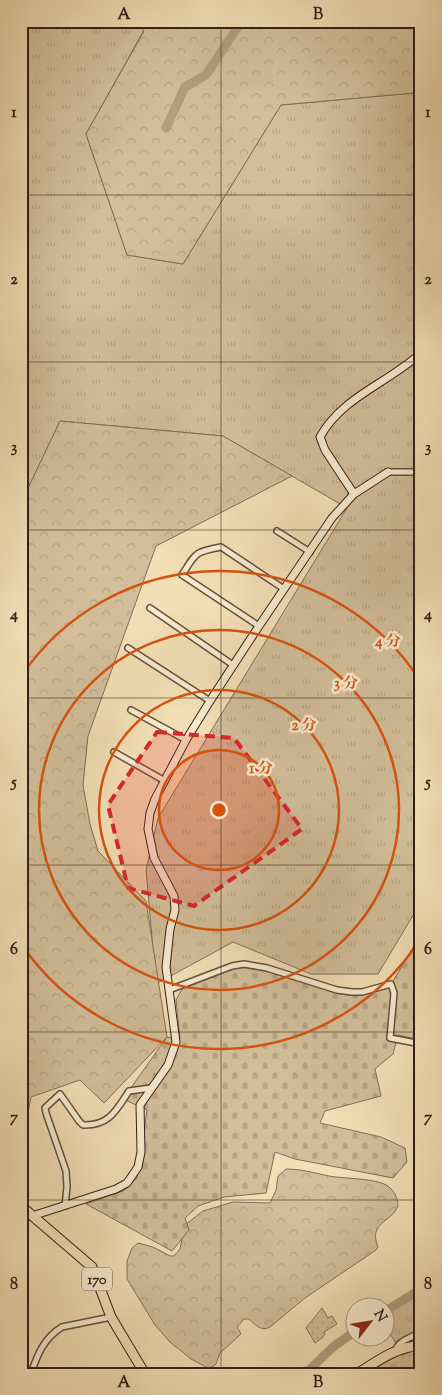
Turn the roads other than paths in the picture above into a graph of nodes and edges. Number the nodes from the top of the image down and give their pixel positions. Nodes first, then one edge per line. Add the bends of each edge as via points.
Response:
1 (421, 353) edge
2 (388, 472) joint
3 (421, 472) edge
4 (354, 494) junction
5 (277, 531) dead end
6 (310, 552) junction
7 (284, 589) junction
8 (150, 608) dead end
9 (259, 626) junction
10 (128, 648) dead end
11 (233, 665) junction
12 (210, 702) junction
13 (131, 710) dead end
14 (186, 740) junction
15 (114, 752) dead end
16 (165, 781) junction
17 (169, 990) junction
18 (421, 1044) edge
19 (151, 1088) junction
20 (21, 1206) edge
21 (65, 1206) junction
22 (32, 1216) junction
23 (111, 1317) junction
24 (421, 1332) edge
25 (421, 1345) edge
26 (394, 1351) junction
27 (31, 1374) edge
28 (145, 1374) edge
29 (357, 1374) edge

1 - 4 street via 344,406 320,437
2 - 3 street
2 - 4 street
4 - 6 street via 332,518
5 - 6 street
6 - 7 street
7 - 9 street
7 - 9 street via 220,548 194,555 182,575
8 - 11 street
9 - 11 street
10 - 12 street
11 - 12 street
12 - 14 street
13 - 14 street
14 - 16 street
15 - 16 street
16 - 17 street via 150,813 148,829 154,858 174,896 175,910 166,968
17 - 18 street via 244,964 337,990 362,992 391,984 394,993 390,1038
17 - 19 street via 176,1042 168,1065
19 - 21 street via 140,1104 141,1152 138,1167 127,1183
19 - 21 street via 129,1091 107,1120 93,1125 83,1125 60,1094 45,1108 66,1171
20 - 22 highway, 170
21 - 22 street
22 - 23 highway, 170 via 92,1267
23 - 27 street via 56,1331 44,1343
23 - 28 highway, 170
24 - 26 street via 403,1341
25 - 26 highway
26 - 29 highway

